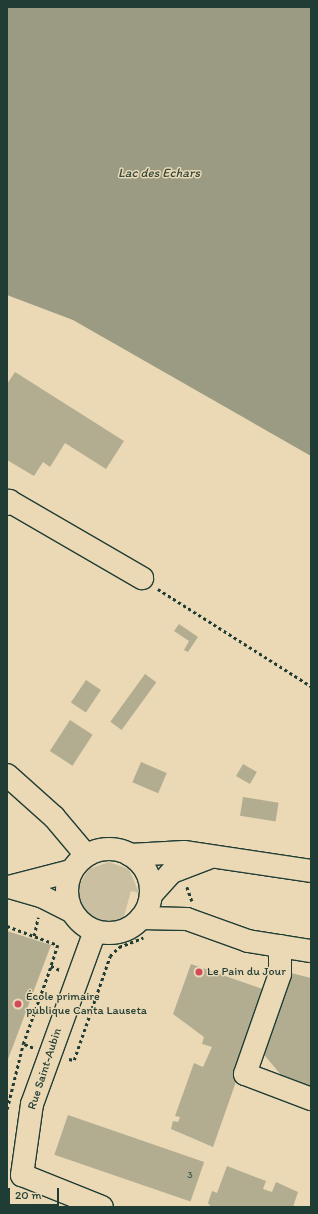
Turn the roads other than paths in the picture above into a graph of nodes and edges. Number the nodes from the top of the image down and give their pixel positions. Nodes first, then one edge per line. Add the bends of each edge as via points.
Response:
1 (7, 504) edge
2 (142, 578) road end
3 (7, 775) edge
4 (130, 855) junction
5 (211, 857) junction
6 (79, 863) junction
7 (311, 871) edge
8 (8, 887) edge
9 (151, 895) junction
10 (72, 911) junction
11 (146, 926) junction
12 (95, 931) junction
13 (280, 946) junction
14 (311, 951) edge
15 (311, 1099) edge
16 (102, 1207) edge

1 - 2 street via 9,501
3 - 6 street via 54,817
4 - 5 street via 184,852
4 - 6 street via 108,849
4 - 9 street via 144,868
5 - 7 street
5 - 9 street via 172,872
6 - 8 street
6 - 10 street via 66,891
8 - 10 street via 42,897
9 - 11 street
10 - 12 street
11 - 12 street via 120,932
11 - 13 street via 187,919 248,941
12 - 16 street, Rue Saint-Aubin via 32,1104 22,1175
13 - 14 street
13 - 15 street via 280,974 245,1074

